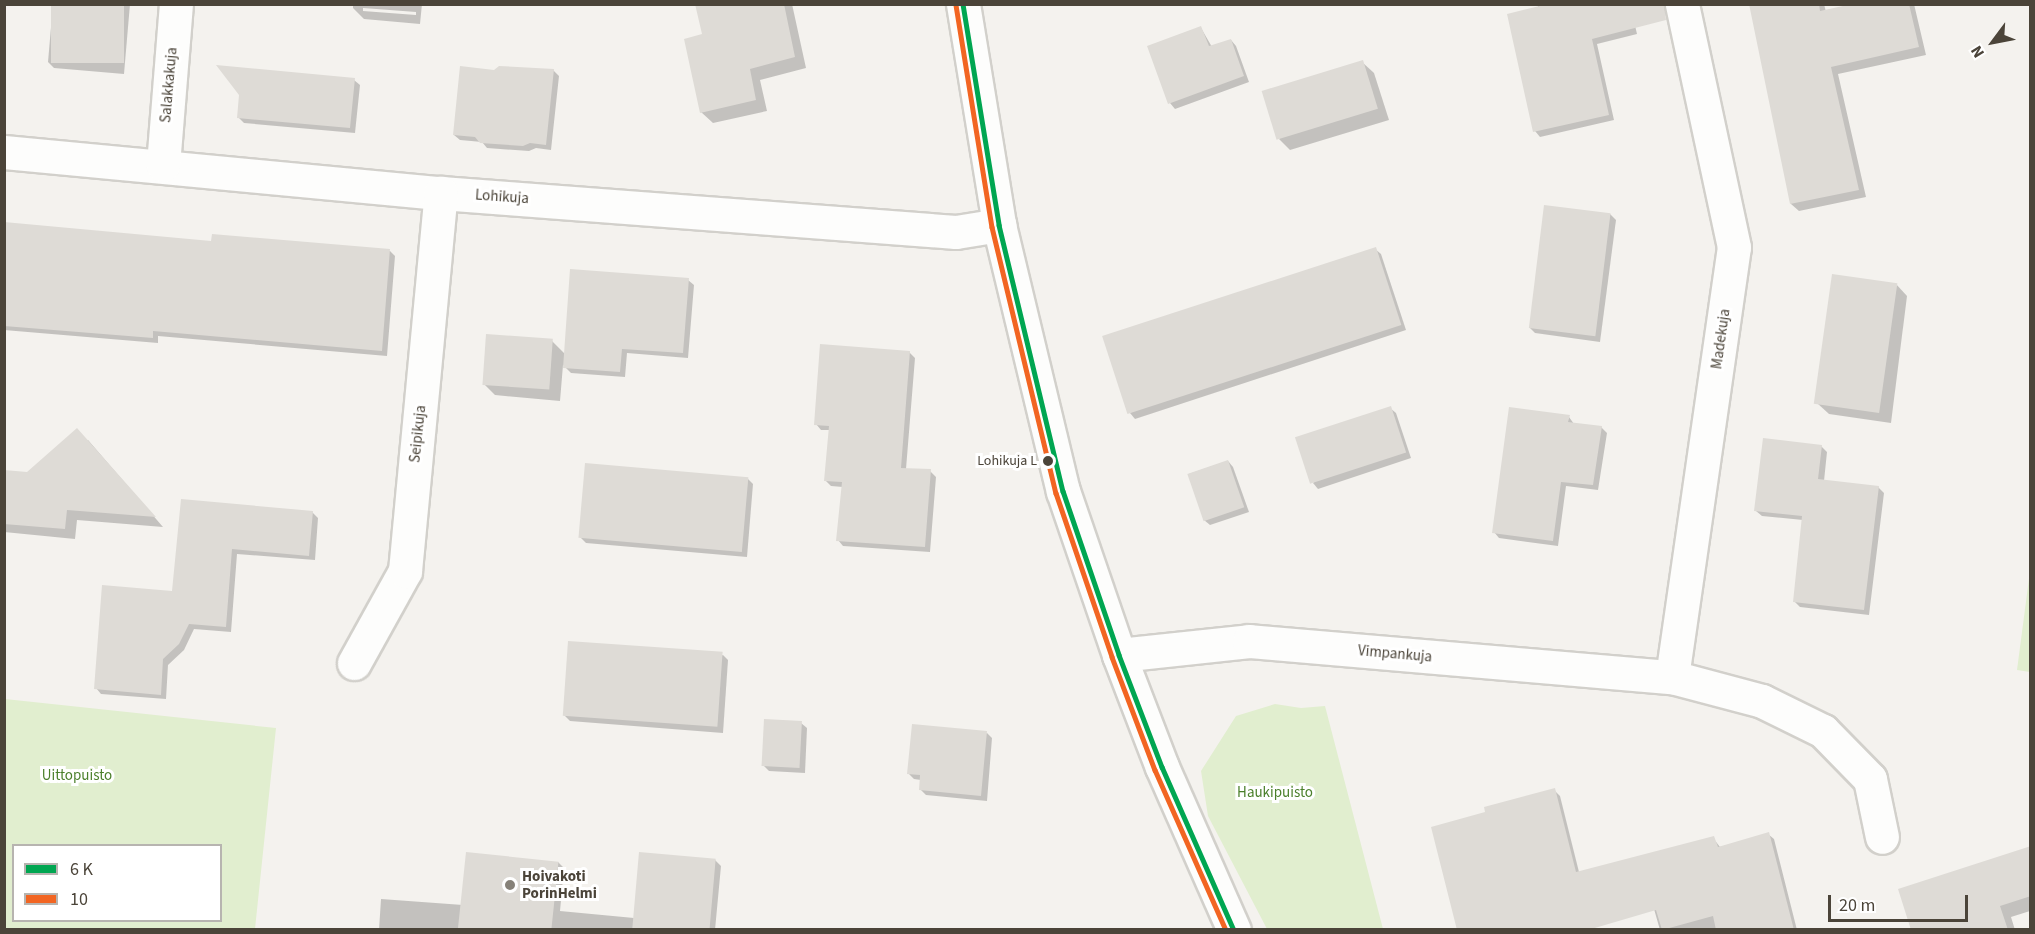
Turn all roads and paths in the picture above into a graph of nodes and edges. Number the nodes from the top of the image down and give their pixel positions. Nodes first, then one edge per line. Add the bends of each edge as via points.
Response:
1 (176, 4) edge
2 (963, 4) edge
3 (1682, 4) edge
4 (4, 152) edge
5 (163, 165) junction
6 (441, 193) junction
7 (999, 225) junction
8 (1119, 655) junction
9 (354, 663) dead end
10 (1672, 677) junction
11 (1882, 837) dead end
12 (1234, 930) edge

1 - 5 street, Salakkakuja
2 - 7 street
3 - 10 street, Madekuja via 1734,246
4 - 5 street, Lohikuja
5 - 6 street, Lohikuja
6 - 7 street, Lohikuja via 956,232
6 - 9 street, Seipikuja via 405,572
7 - 8 street via 1063,491
8 - 10 street, Vimpankuja via 1249,641
8 - 12 street via 1162,767
10 - 11 street, Vimpankuja via 1762,701 1823,731 1870,779

